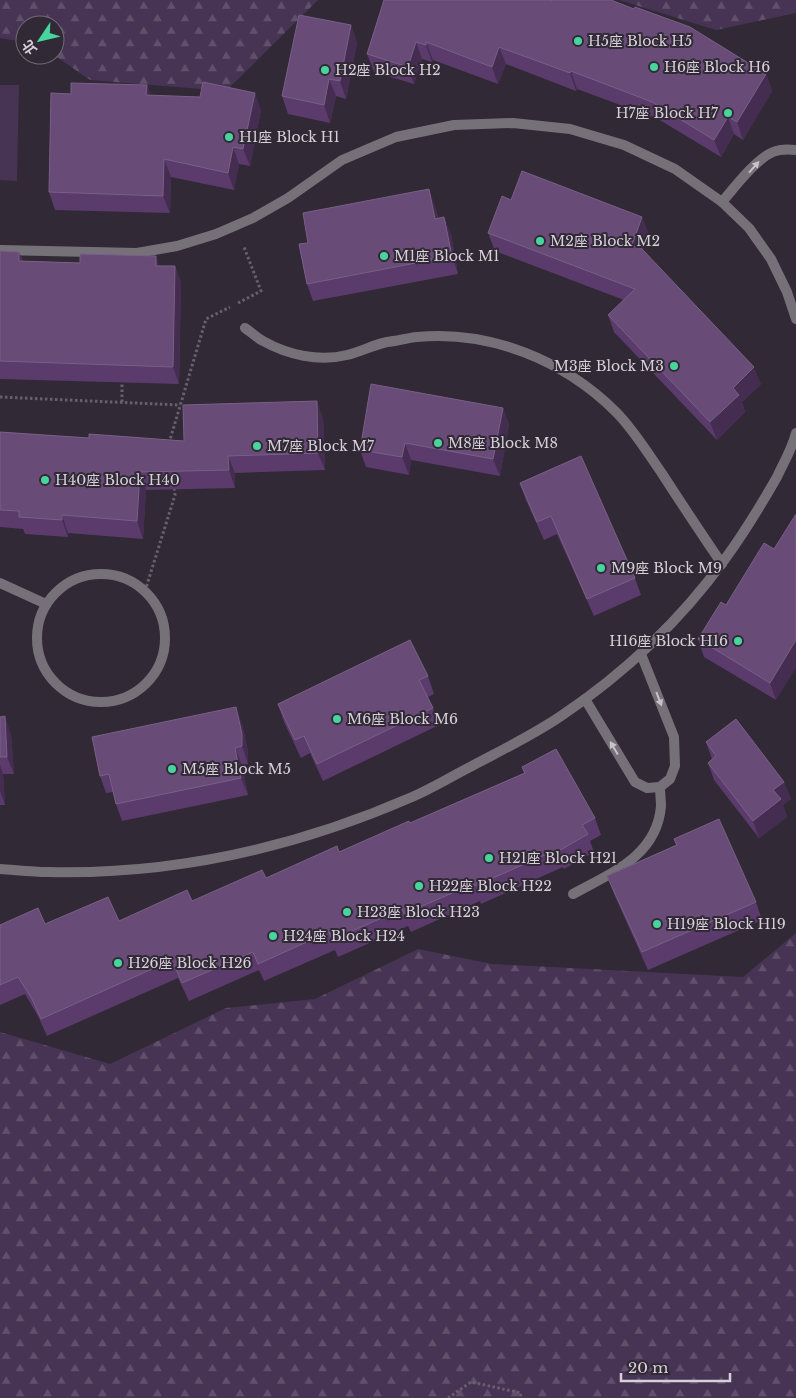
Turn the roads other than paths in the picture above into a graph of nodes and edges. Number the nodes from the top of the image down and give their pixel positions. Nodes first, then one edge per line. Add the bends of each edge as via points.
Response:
1 (796, 150) edge
2 (722, 202) junction
3 (0, 250) edge
4 (792, 291) edge
5 (796, 319) edge
6 (245, 328) dead end
7 (796, 432) edge
8 (722, 564) junction
9 (0, 583) edge
10 (46, 604) junction
11 (641, 654) junction
12 (585, 700) junction
13 (660, 787) junction
14 (0, 869) edge
15 (573, 894) dead end

2 -> 1 lane via 762,158 773,152
2 - 3 lane via 676,169 624,145 588,134 513,123 454,125 396,138 342,160 253,218 176,246 137,253
2 - 4 lane via 748,228
4 - 5 lane
6 - 8 lane via 262,341 303,356 325,358 417,337 454,337 526,352 559,368 590,388 617,413 640,441
7 - 8 lane via 792,447 768,493
8 - 11 lane via 678,618
9 - 10 lane
10 - 10 lane via 73,579 91,574 110,574 128,580 145,591 158,608 164,627 165,648 156,672 144,687 126,698 106,703 87,702 67,694 41,663 36,644 38,623
11 - 12 lane
11 -> 13 lane via 674,737 675,766 670,779
13 -> 12 lane via 646,788 635,782
12 - 14 lane via 516,744 414,796 297,840 236,855 174,865 111,871
13 - 15 lane via 658,824 638,856

